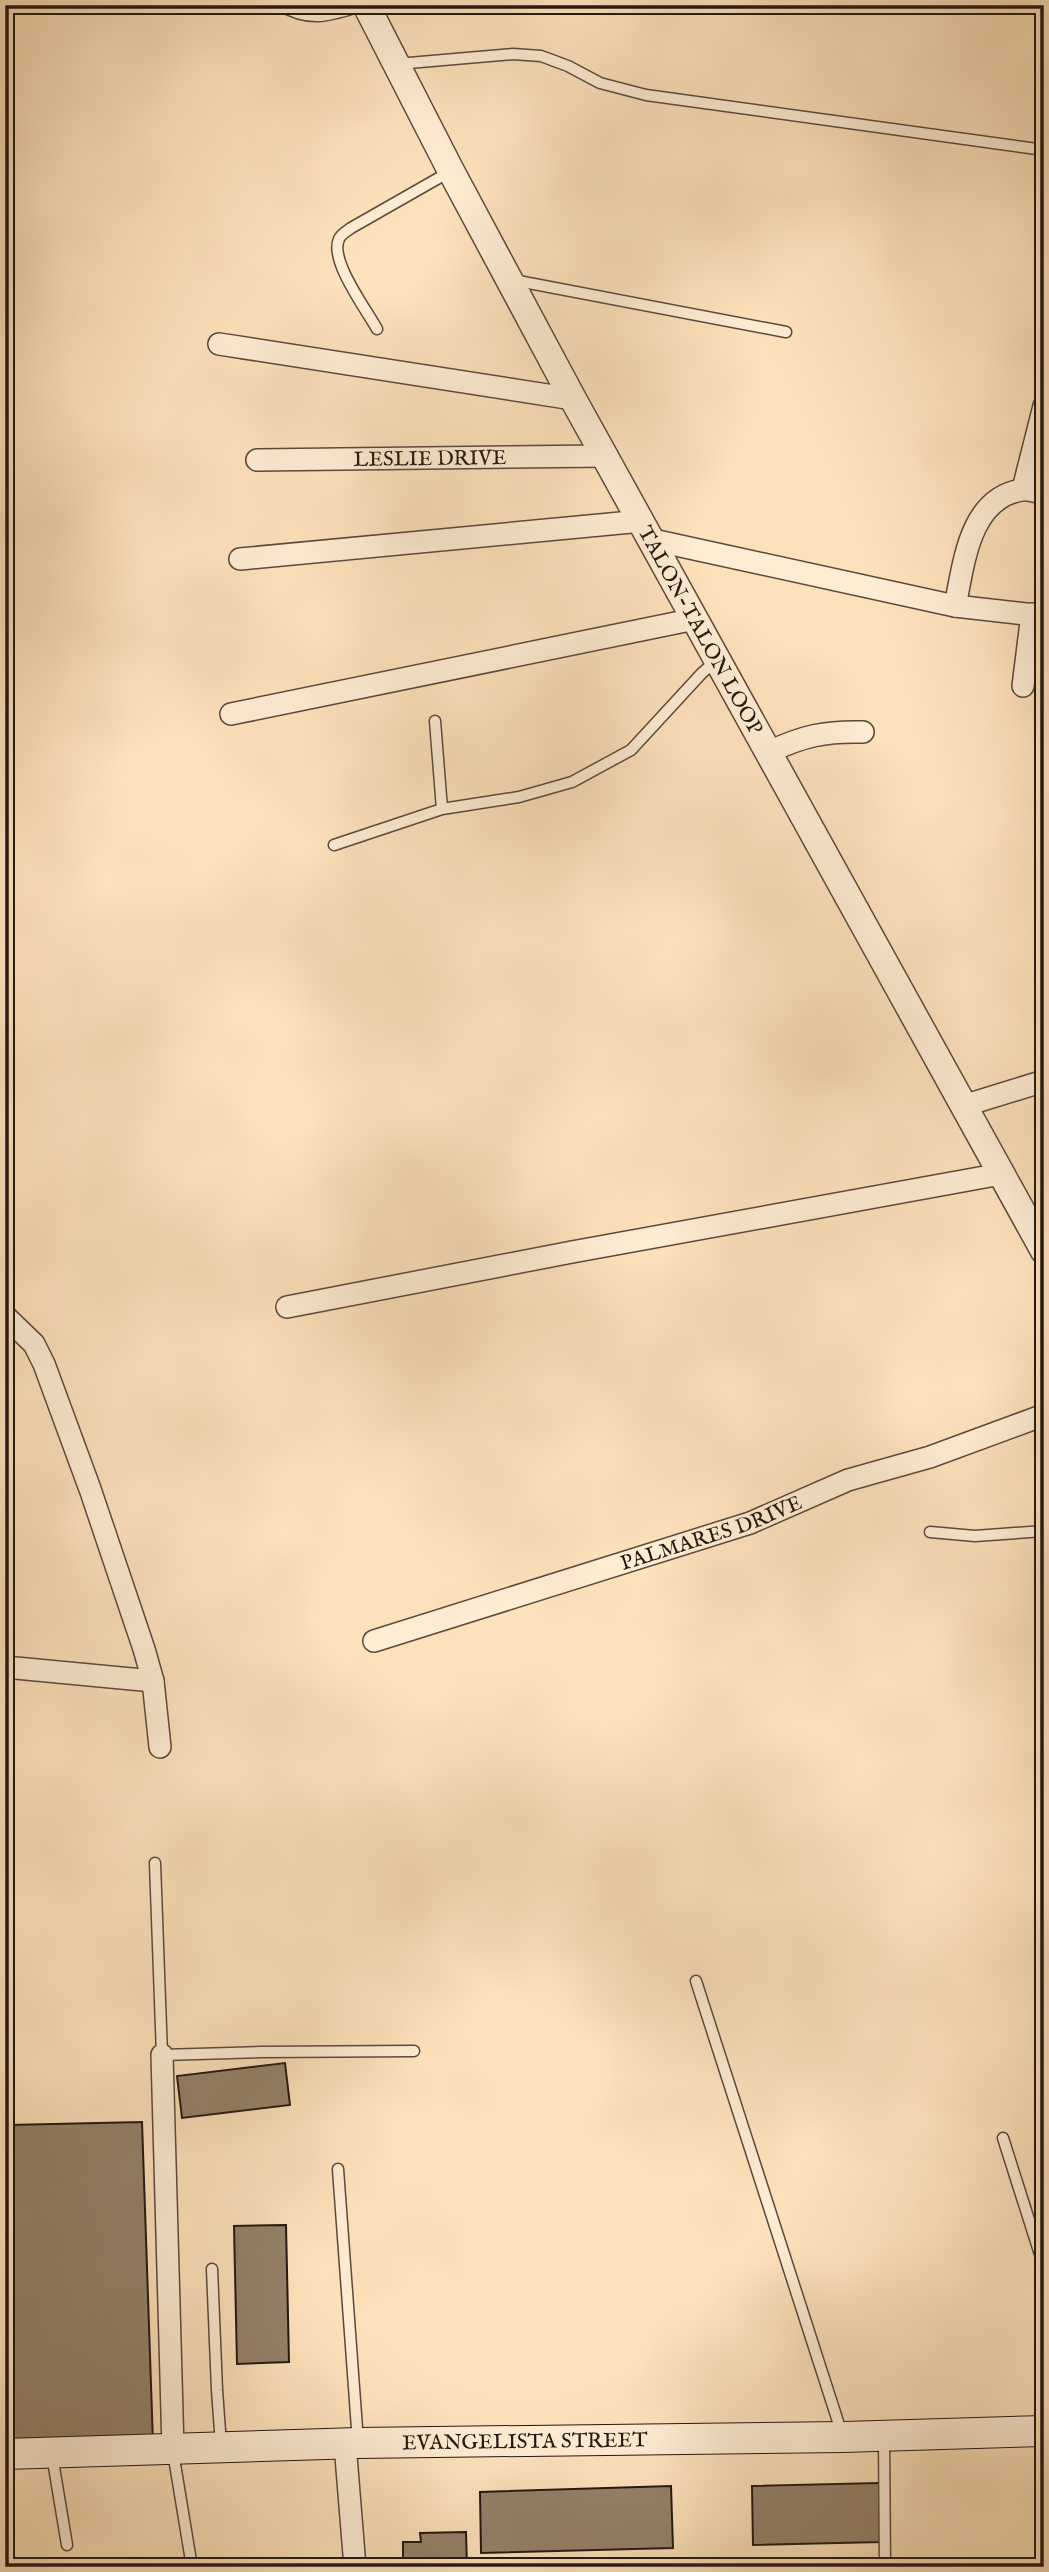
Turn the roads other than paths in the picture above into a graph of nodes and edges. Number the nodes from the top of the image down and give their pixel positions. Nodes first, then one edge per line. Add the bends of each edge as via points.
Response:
1 (280, 5) edge
2 (365, 5) edge
3 (397, 64) junction
4 (1044, 150) edge
5 (451, 172) junction
6 (511, 280) junction
7 (377, 329) dead end
8 (786, 332) dead end
9 (219, 344) dead end
10 (573, 399) junction
11 (1044, 406) edge
12 (606, 456) junction
13 (257, 460) dead end
14 (1034, 491) edge
15 (647, 531) junction
16 (240, 559) dead end
17 (955, 606) junction
18 (1038, 615) edge
19 (695, 619) junction
20 (718, 659) junction
21 (1023, 686) dead end
22 (231, 714) dead end
23 (435, 721) dead end
24 (863, 732) dead end
25 (769, 752) junction
26 (442, 809) junction
27 (334, 845) dead end
28 (1044, 1081) edge
29 (963, 1106) junction
30 (1001, 1174) junction
31 (1044, 1251) edge
32 (287, 1307) dead end
33 (5, 1316) edge
34 (1044, 1415) edge
35 (1044, 1531) edge
36 (930, 1532) dead end
37 (374, 1640) dead end
38 (5, 1667) edge
39 (152, 1681) junction
40 (160, 1747) dead end
41 (155, 1863) dead end
42 (696, 1981) dead end
43 (414, 2051) dead end
44 (162, 2055) junction
45 (1003, 2138) dead end
46 (338, 2169) dead end
47 (1044, 2267) edge
48 (212, 2269) dead end
49 (1044, 2431) edge
50 (884, 2436) junction
51 (843, 2437) junction
52 (351, 2444) junction
53 (222, 2448) junction
54 (173, 2449) junction
55 (52, 2453) junction
56 (5, 2454) edge
57 (67, 2545) dead end
58 (192, 2567) edge
59 (355, 2567) edge
60 (885, 2567) edge

1 - 2 lane via 299,15 318,17
2 - 3 street, TALON-TALON LOOP
3 - 4 lane via 513,54 541,56 600,83 646,95
3 - 5 street, TALON-TALON LOOP
5 - 6 street, TALON-TALON LOOP
5 - 7 lane via 340,237 339,263
6 - 8 lane
6 - 10 street, TALON-TALON LOOP
9 - 10 street
10 - 12 street, TALON-TALON LOOP
11 - 14 street
12 - 13 street, LESLIE DRIVE
12 - 15 street, TALON-TALON LOOP
14 - 17 street via 1000,498 984,514 972,532
15 - 16 street
15 - 17 street
15 - 19 street, TALON-TALON LOOP
17 - 18 street
18 - 21 street
19 - 20 street, TALON-TALON LOOP
19 - 22 street
20 - 25 street, TALON-TALON LOOP
20 - 26 lane via 631,750 584,776 519,797
23 - 26 lane
24 - 25 street via 803,737
25 - 29 street, TALON-TALON LOOP
26 - 27 lane
28 - 29 street
29 - 30 street, TALON-TALON LOOP
30 - 31 street, TALON-TALON LOOP
30 - 32 street
33 - 39 street via 34,1344 44,1364 145,1649
34 - 37 street, PALMARES DRIVE via 930,1457 848,1480 750,1522
35 - 36 lane via 975,1536
38 - 39 street
39 - 40 street
41 - 44 lane
42 - 51 lane
43 - 44 lane
44 - 54 street
45 - 47 lane
46 - 52 lane
48 - 53 lane
49 - 50 main road, EVANGELISTA STREET
50 - 51 main road, EVANGELISTA STREET
50 - 60 lane
51 - 52 main road, EVANGELISTA STREET
52 - 53 main road, EVANGELISTA STREET
52 - 59 street
53 - 54 main road, EVANGELISTA STREET
54 - 55 main road, EVANGELISTA STREET
54 - 58 lane
55 - 56 main road, EVANGELISTA STREET
55 - 57 lane

